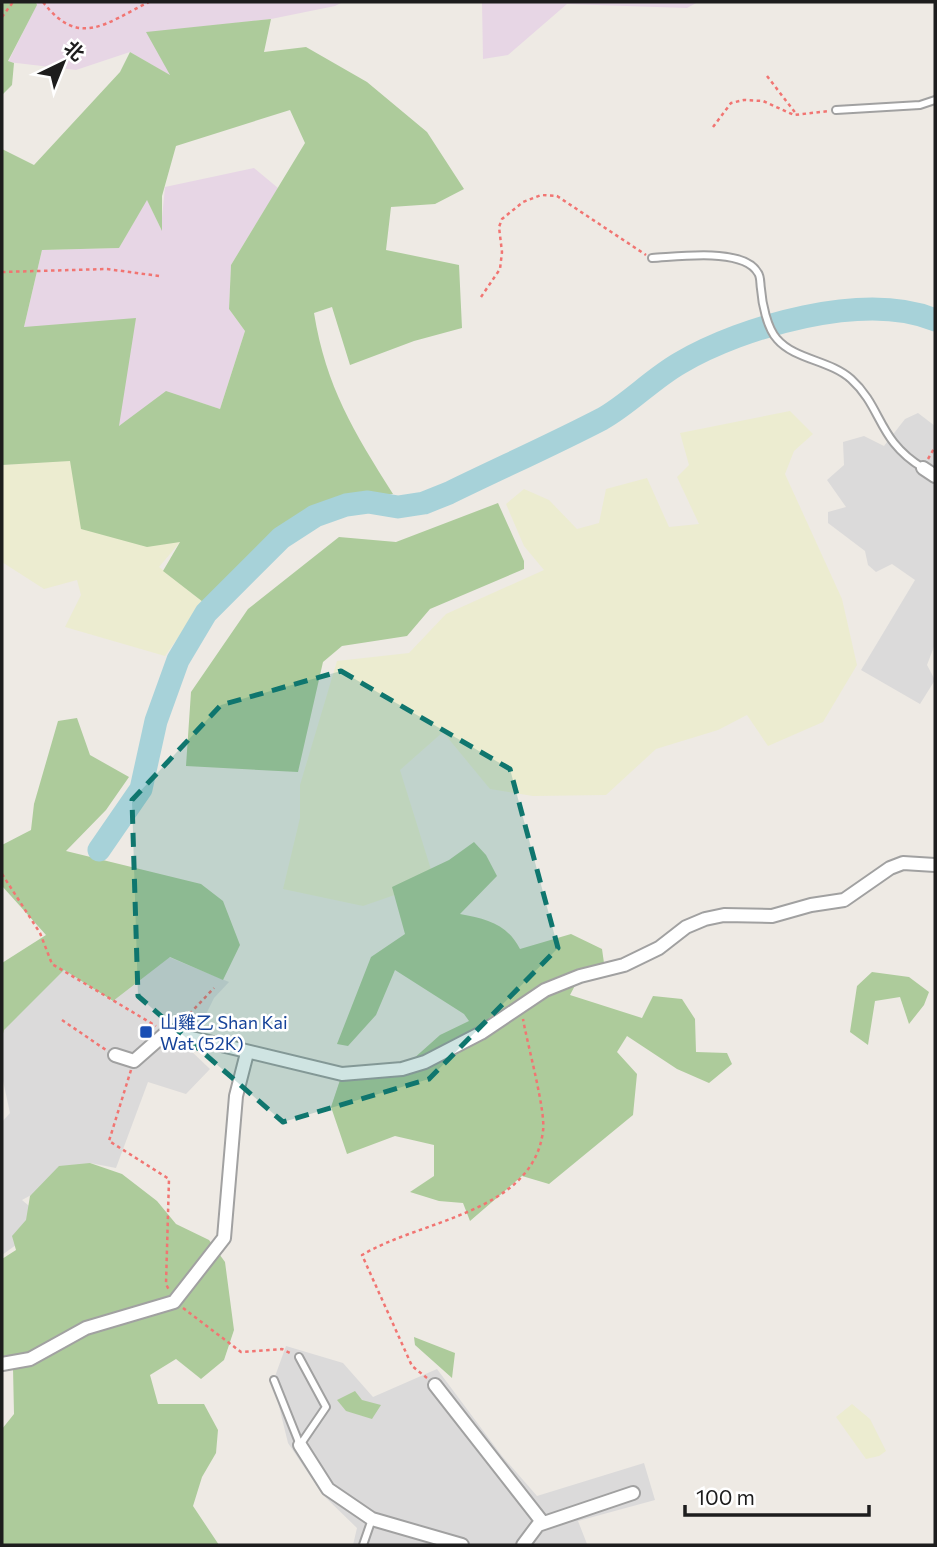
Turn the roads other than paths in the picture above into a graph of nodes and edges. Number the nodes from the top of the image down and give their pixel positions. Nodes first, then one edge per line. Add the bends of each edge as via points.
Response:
1 (935, 100) edge
2 (836, 110) road end
3 (652, 258) road end
4 (923, 468) joint
5 (935, 476) edge
6 (935, 865) edge
7 (247, 1054) junction
8 (115, 1055) road end
9 (299, 1357) road end
10 (2, 1364) edge
11 (274, 1380) dead end
12 (435, 1385) road end
13 (300, 1446) junction
14 (634, 1493) dead end
15 (372, 1519) junction
16 (543, 1523) junction
17 (363, 1545) edge
18 (462, 1545) edge
19 (523, 1545) edge

1 - 2 lane
3 - 4 lane via 714,256 750,265 759,274 762,301 775,338 786,348 832,365 851,379 864,393 891,443
4 - 5 street
6 - 7 street via 903,863 890,868 844,901 772,916 705,919 624,965 545,990 481,1033 425,1062 383,1073 342,1074
7 - 8 street via 167,1032 134,1060
7 - 10 street via 236,1096 224,1238 174,1302 86,1328 30,1359
9 - 13 lane via 326,1407
11 - 13 lane
12 - 16 street
13 - 15 street via 328,1489
14 - 16 street
15 - 17 lane
15 - 18 street
16 - 19 street

